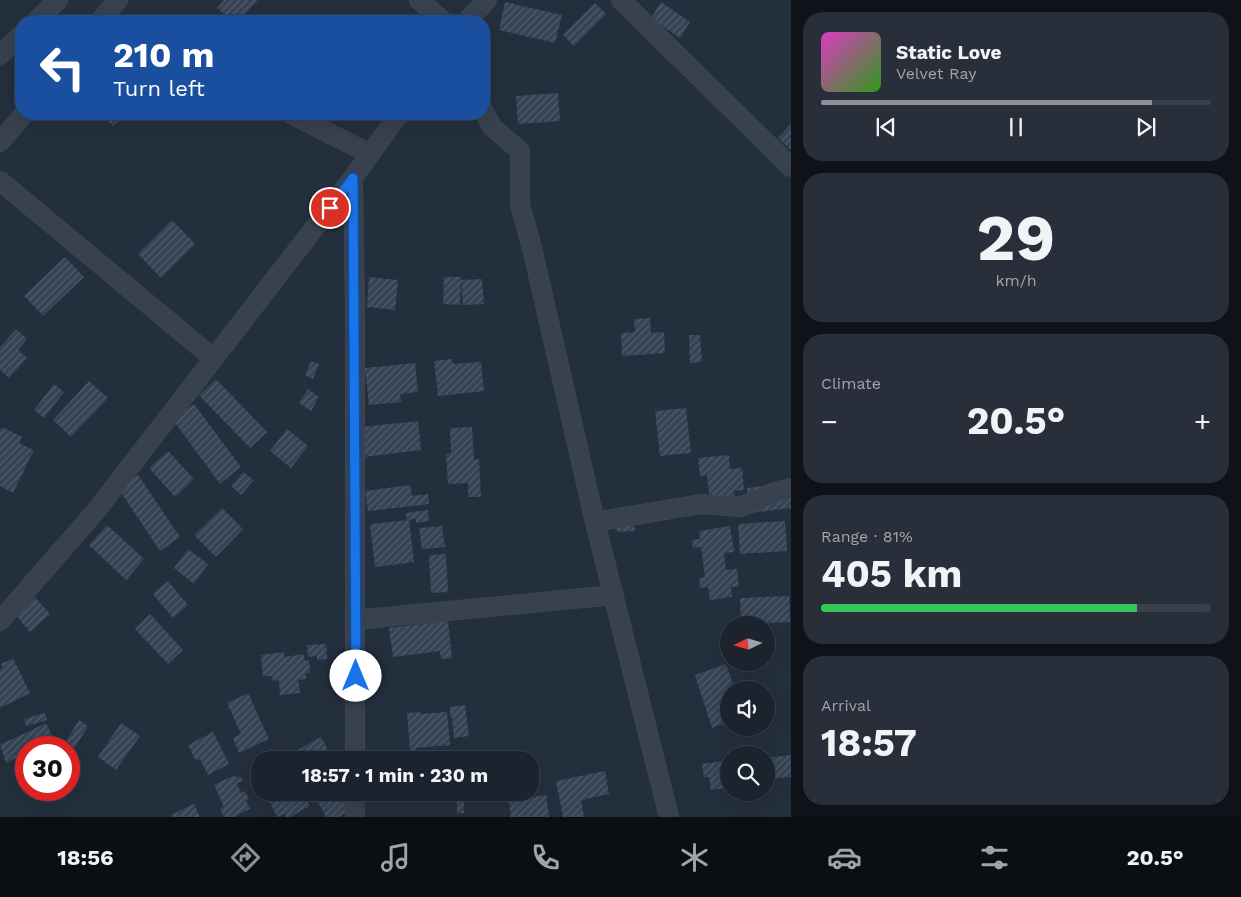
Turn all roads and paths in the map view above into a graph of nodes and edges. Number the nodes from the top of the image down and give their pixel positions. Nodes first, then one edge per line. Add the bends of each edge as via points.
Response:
1 (58, 0) edge
2 (118, 0) edge
3 (419, 0) edge
4 (487, 0) edge
5 (621, 0) edge
6 (42, 15) edge
7 (108, 15) edge
8 (436, 15) edge
9 (473, 15) edge
10 (15, 41) edge
11 (0, 56) edge
12 (19, 120) edge
13 (303, 120) edge
14 (395, 120) edge
15 (488, 120) edge
16 (0, 142) edge
17 (370, 154) junction
18 (791, 167) edge
19 (353, 178) junction
20 (0, 181) edge
21 (214, 358) junction
22 (791, 488) edge
23 (595, 522) junction
24 (614, 595) junction
25 (355, 620) junction
26 (0, 621) edge
27 (355, 751) edge
28 (354, 801) edge
29 (355, 817) edge
30 (669, 817) edge

1 - 6 street
2 - 7 street
3 - 8 street
4 - 9 street
5 - 18 street
10 - 11 street
12 - 16 street
13 - 17 street
14 - 17 street
15 - 23 street via 520,151 521,211
17 - 19 street
19 - 21 street
19 - 25 street
20 - 21 street
21 - 26 street via 95,512
22 - 23 street via 741,507 701,504
23 - 24 street
24 - 25 street
24 - 30 street
25 - 27 street
28 - 29 street

